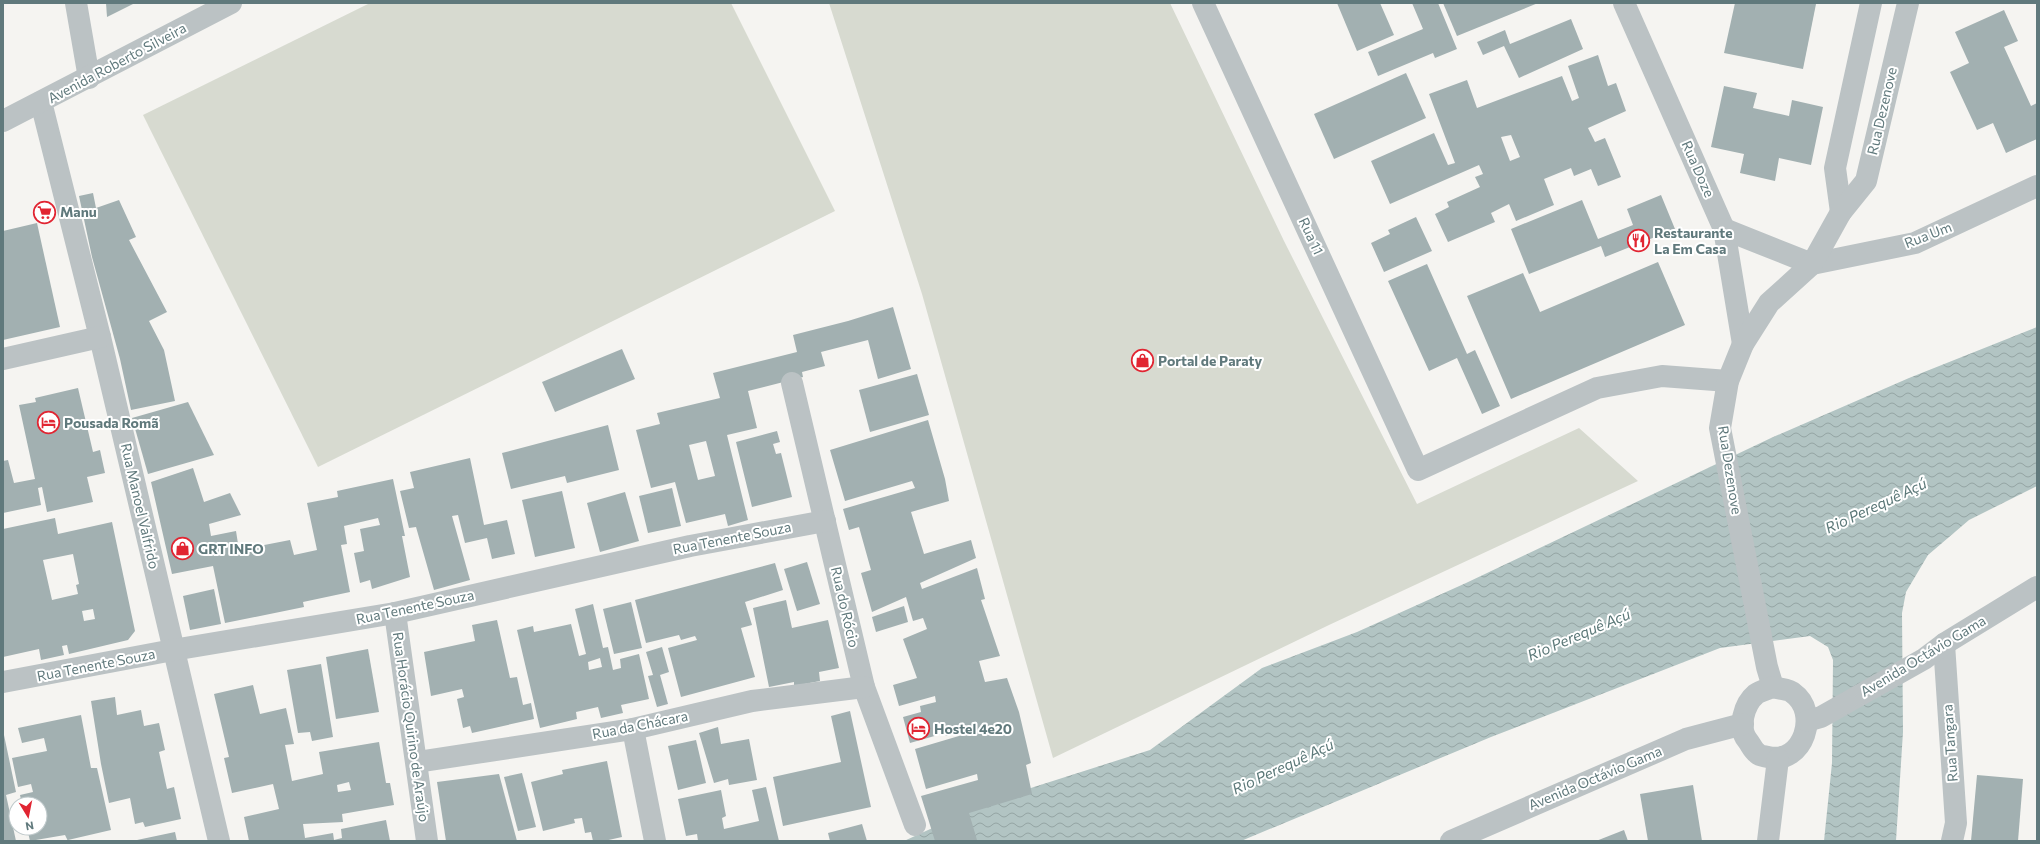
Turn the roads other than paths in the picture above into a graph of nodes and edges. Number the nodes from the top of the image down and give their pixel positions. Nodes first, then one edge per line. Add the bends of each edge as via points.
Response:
1 (76, 3) edge
2 (231, 3) edge
3 (1203, 3) edge
4 (1624, 3) edge
5 (1871, 3) edge
6 (1908, 3) edge
7 (89, 78) junction
8 (41, 102) junction
9 (3, 121) edge
10 (2037, 186) edge
11 (1841, 212) junction
12 (1724, 229) junction
13 (1812, 264) junction
14 (100, 337) junction
15 (1743, 344) junction
16 (3, 359) edge
17 (1728, 381) junction
18 (792, 383) dead end
19 (825, 521) junction
20 (2037, 587) edge
21 (395, 613) junction
22 (1944, 644) junction
23 (173, 650) junction
24 (3, 682) edge
25 (864, 687) junction
26 (1773, 687) junction
27 (1814, 719) junction
28 (1742, 724) junction
29 (633, 729) junction
30 (1778, 759) junction
31 (417, 762) junction
32 (914, 826) dead end
33 (219, 841) edge
34 (427, 841) edge
35 (654, 841) edge
36 (1451, 841) edge
37 (1768, 841) edge
38 (1952, 841) edge

1 - 7 street
2 - 7 street, Avenida Roberto Silveira
3 - 17 street, Rua 11 via 1418,470 1597,388 1662,376
4 - 12 street, Rua Doze
5 - 11 street via 1835,168
6 - 11 street, Rua Dezenove via 1866,181
7 - 8 street, Avenida Roberto Silveira
8 - 9 street, Avenida Roberto Silveira
8 - 14 street, Rua Manoel Valfrido
10 - 13 street, Rua Um via 1915,243
11 - 13 street, Rua Dezenove
12 - 13 street
12 - 15 street, Rua Doze
13 - 15 street, Rua Dezenove via 1770,303
14 - 16 street
14 - 23 street, Rua Manoel Valfrido
15 - 17 street, Rua Dezenove
17 - 26 street, Rua Dezenove via 1720,428
18 - 19 street, Rua do Rócio
19 - 21 street, Rua Tenente Souza via 690,546
19 - 25 street, Rua do Rócio
20 - 22 street, Avenida Octávio Gama
21 - 23 street, Rua Tenente Souza
21 - 31 street, Rua Horácio Quirino de Araújo
22 - 27 street, Avenida Octávio Gama via 1924,659
22 - 38 street, Rua Tangara via 1956,823
23 - 24 street, Rua Tenente Souza
23 - 33 street, Rua Manoel Valfrido
25 - 29 street, Rua da Chácara via 752,701
25 - 32 street, Rua do Rócio
26 - 27 street via 1793,692
26 - 28 street via 1757,694 1746,706
27 - 30 street via 1792,754
28 - 30 street via 1746,738 1758,754
28 - 36 street, Avenida Octávio Gama via 1686,739
29 - 31 street, Rua da Chácara
29 - 35 street
30 - 37 street
31 - 34 street, Rua Horácio Quirino de Araújo

